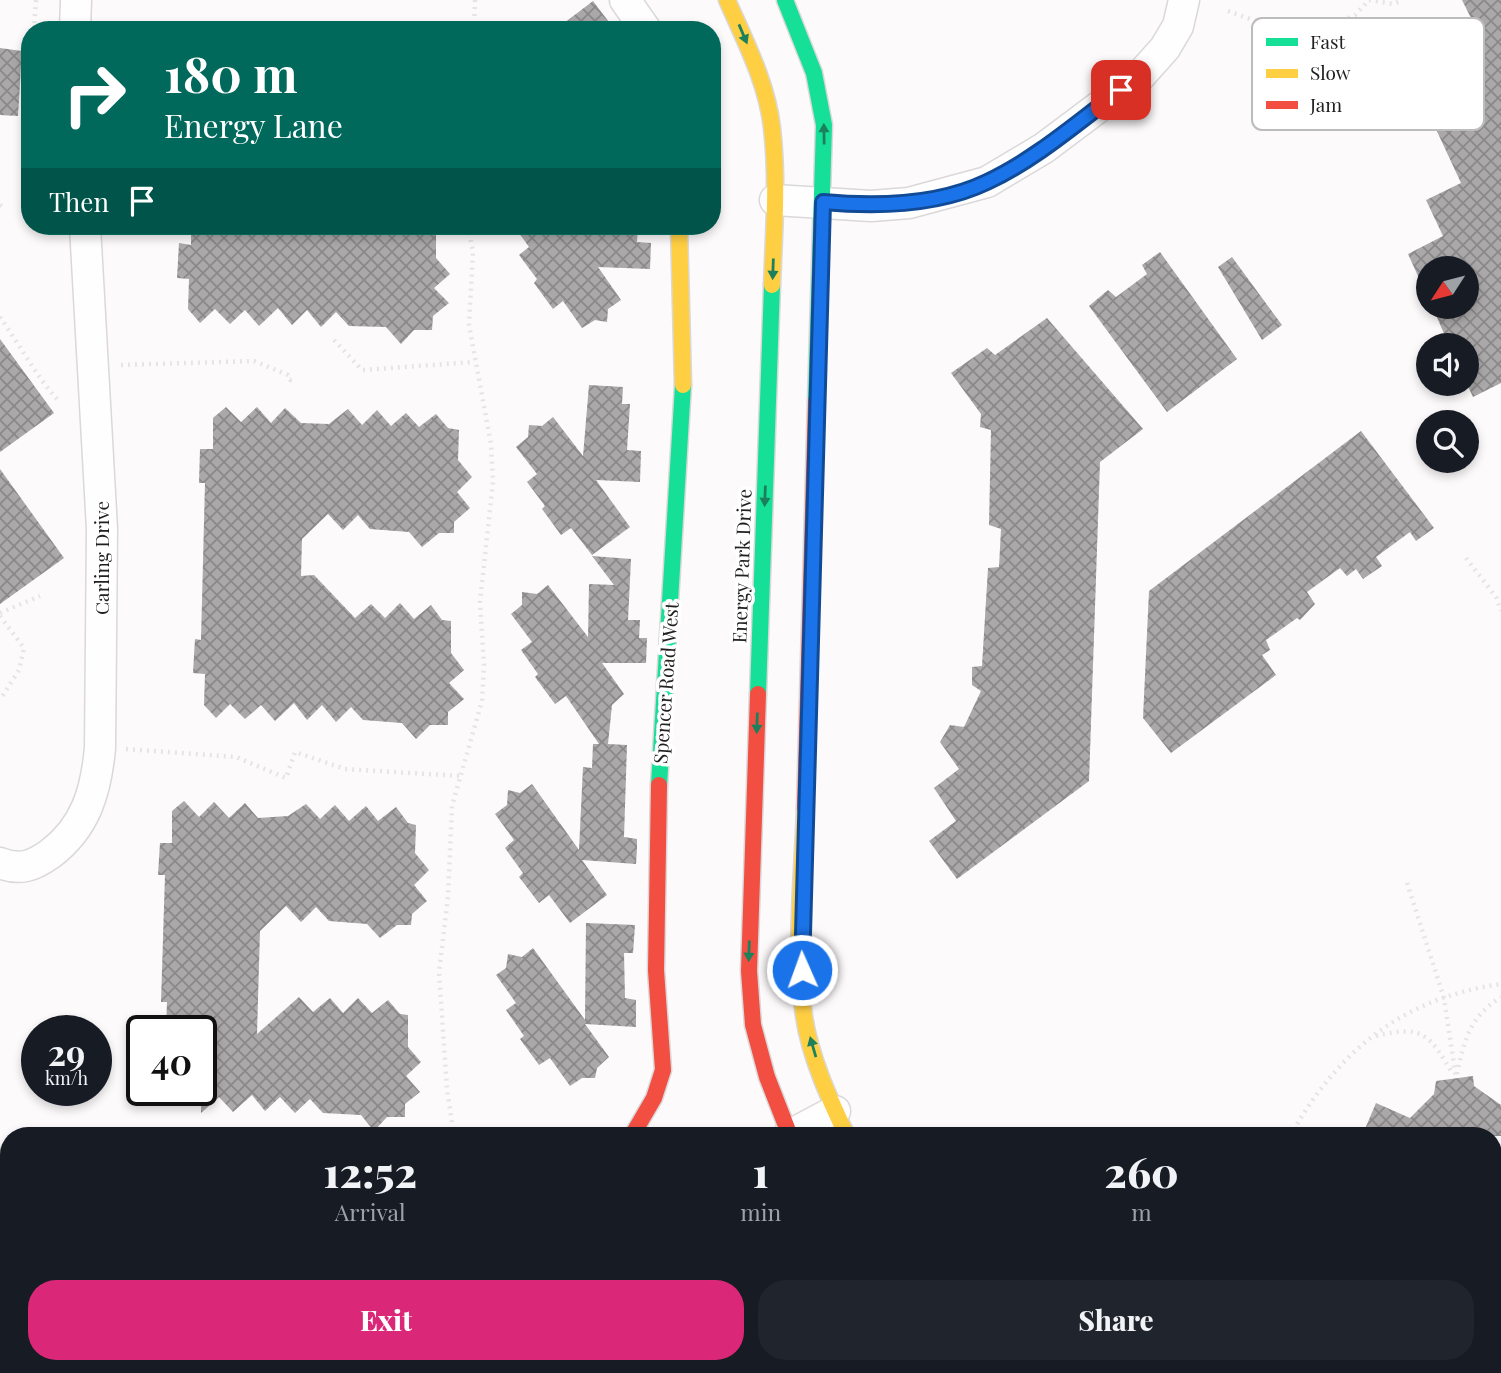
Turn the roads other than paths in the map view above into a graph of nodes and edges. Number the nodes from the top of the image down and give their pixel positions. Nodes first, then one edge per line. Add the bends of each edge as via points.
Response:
1 (76, 0) edge
2 (625, 0) edge
3 (727, 0) edge
4 (785, 0) edge
5 (1184, 0) edge
6 (75, 21) edge
7 (640, 21) edge
8 (775, 200) junction
9 (823, 202) junction
10 (85, 235) edge
11 (680, 235) edge
12 (0, 863) edge
13 (841, 1123) edge
14 (640, 1127) edge
15 (786, 1127) edge

1 - 6 street
2 - 7 street
3 -> 8 street, Energy Park Drive via 758,70 772,126
9 -> 4 street via 824,125 814,73
5 - 9 street via 1171,37 1140,76 1044,148 987,182 909,203
8 - 9 street
8 -> 15 street, Energy Park Drive via 749,971 753,1025
13 -> 9 street via 826,1092 804,1016 801,942
10 - 12 street, Carling Drive via 102,528 96,783 82,822 62,845 33,866 11,868
11 - 14 street, Spencer Road West via 683,389 659,747 656,970 663,1070

